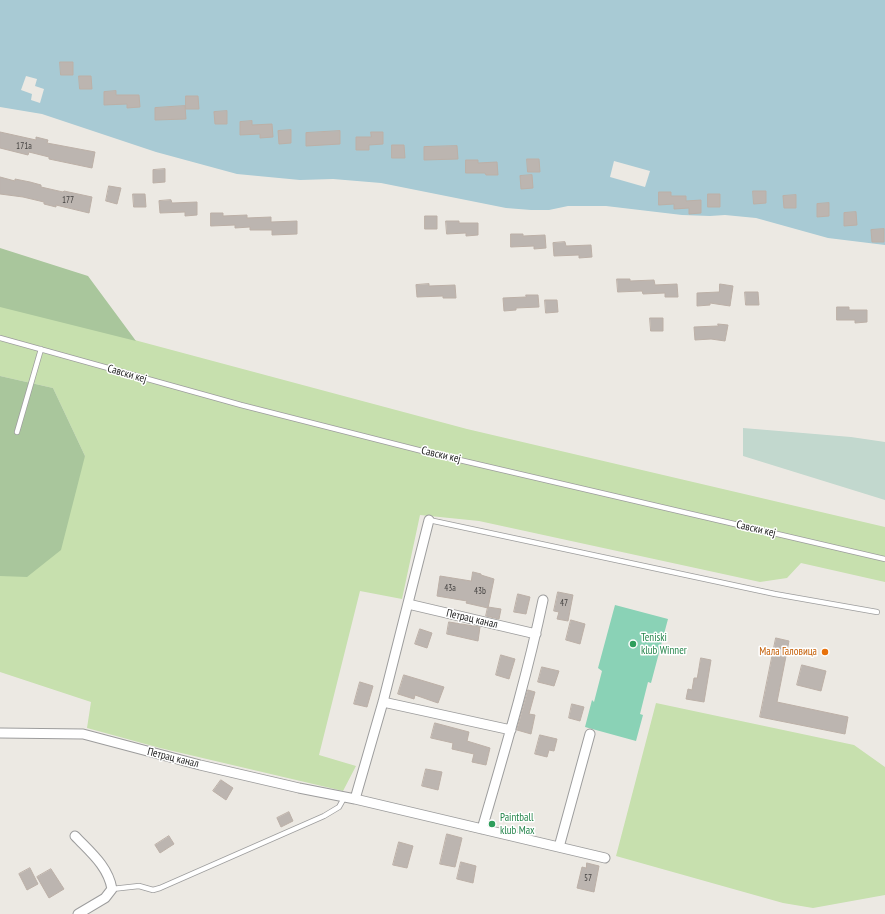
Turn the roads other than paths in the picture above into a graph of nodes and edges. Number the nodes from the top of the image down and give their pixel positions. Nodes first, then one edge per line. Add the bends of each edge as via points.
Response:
1 (0, 338) edge
2 (41, 349) junction
3 (16, 432) dead end
4 (429, 520) joint
5 (885, 559) edge
6 (543, 600) dead end
7 (408, 604) junction
8 (877, 612) dead end
9 (536, 634) junction
10 (383, 702) junction
11 (511, 730) junction
12 (0, 733) edge
13 (590, 734) dead end
14 (344, 798) junction
15 (355, 799) junction
16 (482, 830) junction
17 (75, 836) dead end
18 (559, 847) junction
19 (605, 858) dead end
20 (112, 889) junction
21 (78, 914) edge

1 - 2 lane, Савски кеј
2 - 3 lane
2 - 5 lane, Савски кеј via 241,405 438,455
4 - 7 street
4 - 8 lane via 775,594
6 - 9 street
7 - 9 street, Петрац канал
7 - 10 street
9 - 11 street
10 - 11 street
10 - 15 street
11 - 16 street
12 - 14 street, Петрац канал via 83,734
13 - 18 street
14 - 15 street, Петрац канал
14 - 20 lane via 339,807 324,816 160,888 153,890 139,886
15 - 16 street, Петрац канал
16 - 18 street, Петрац канал
17 - 20 street via 108,874
18 - 19 street, Петрац канал
20 - 21 street via 105,898

